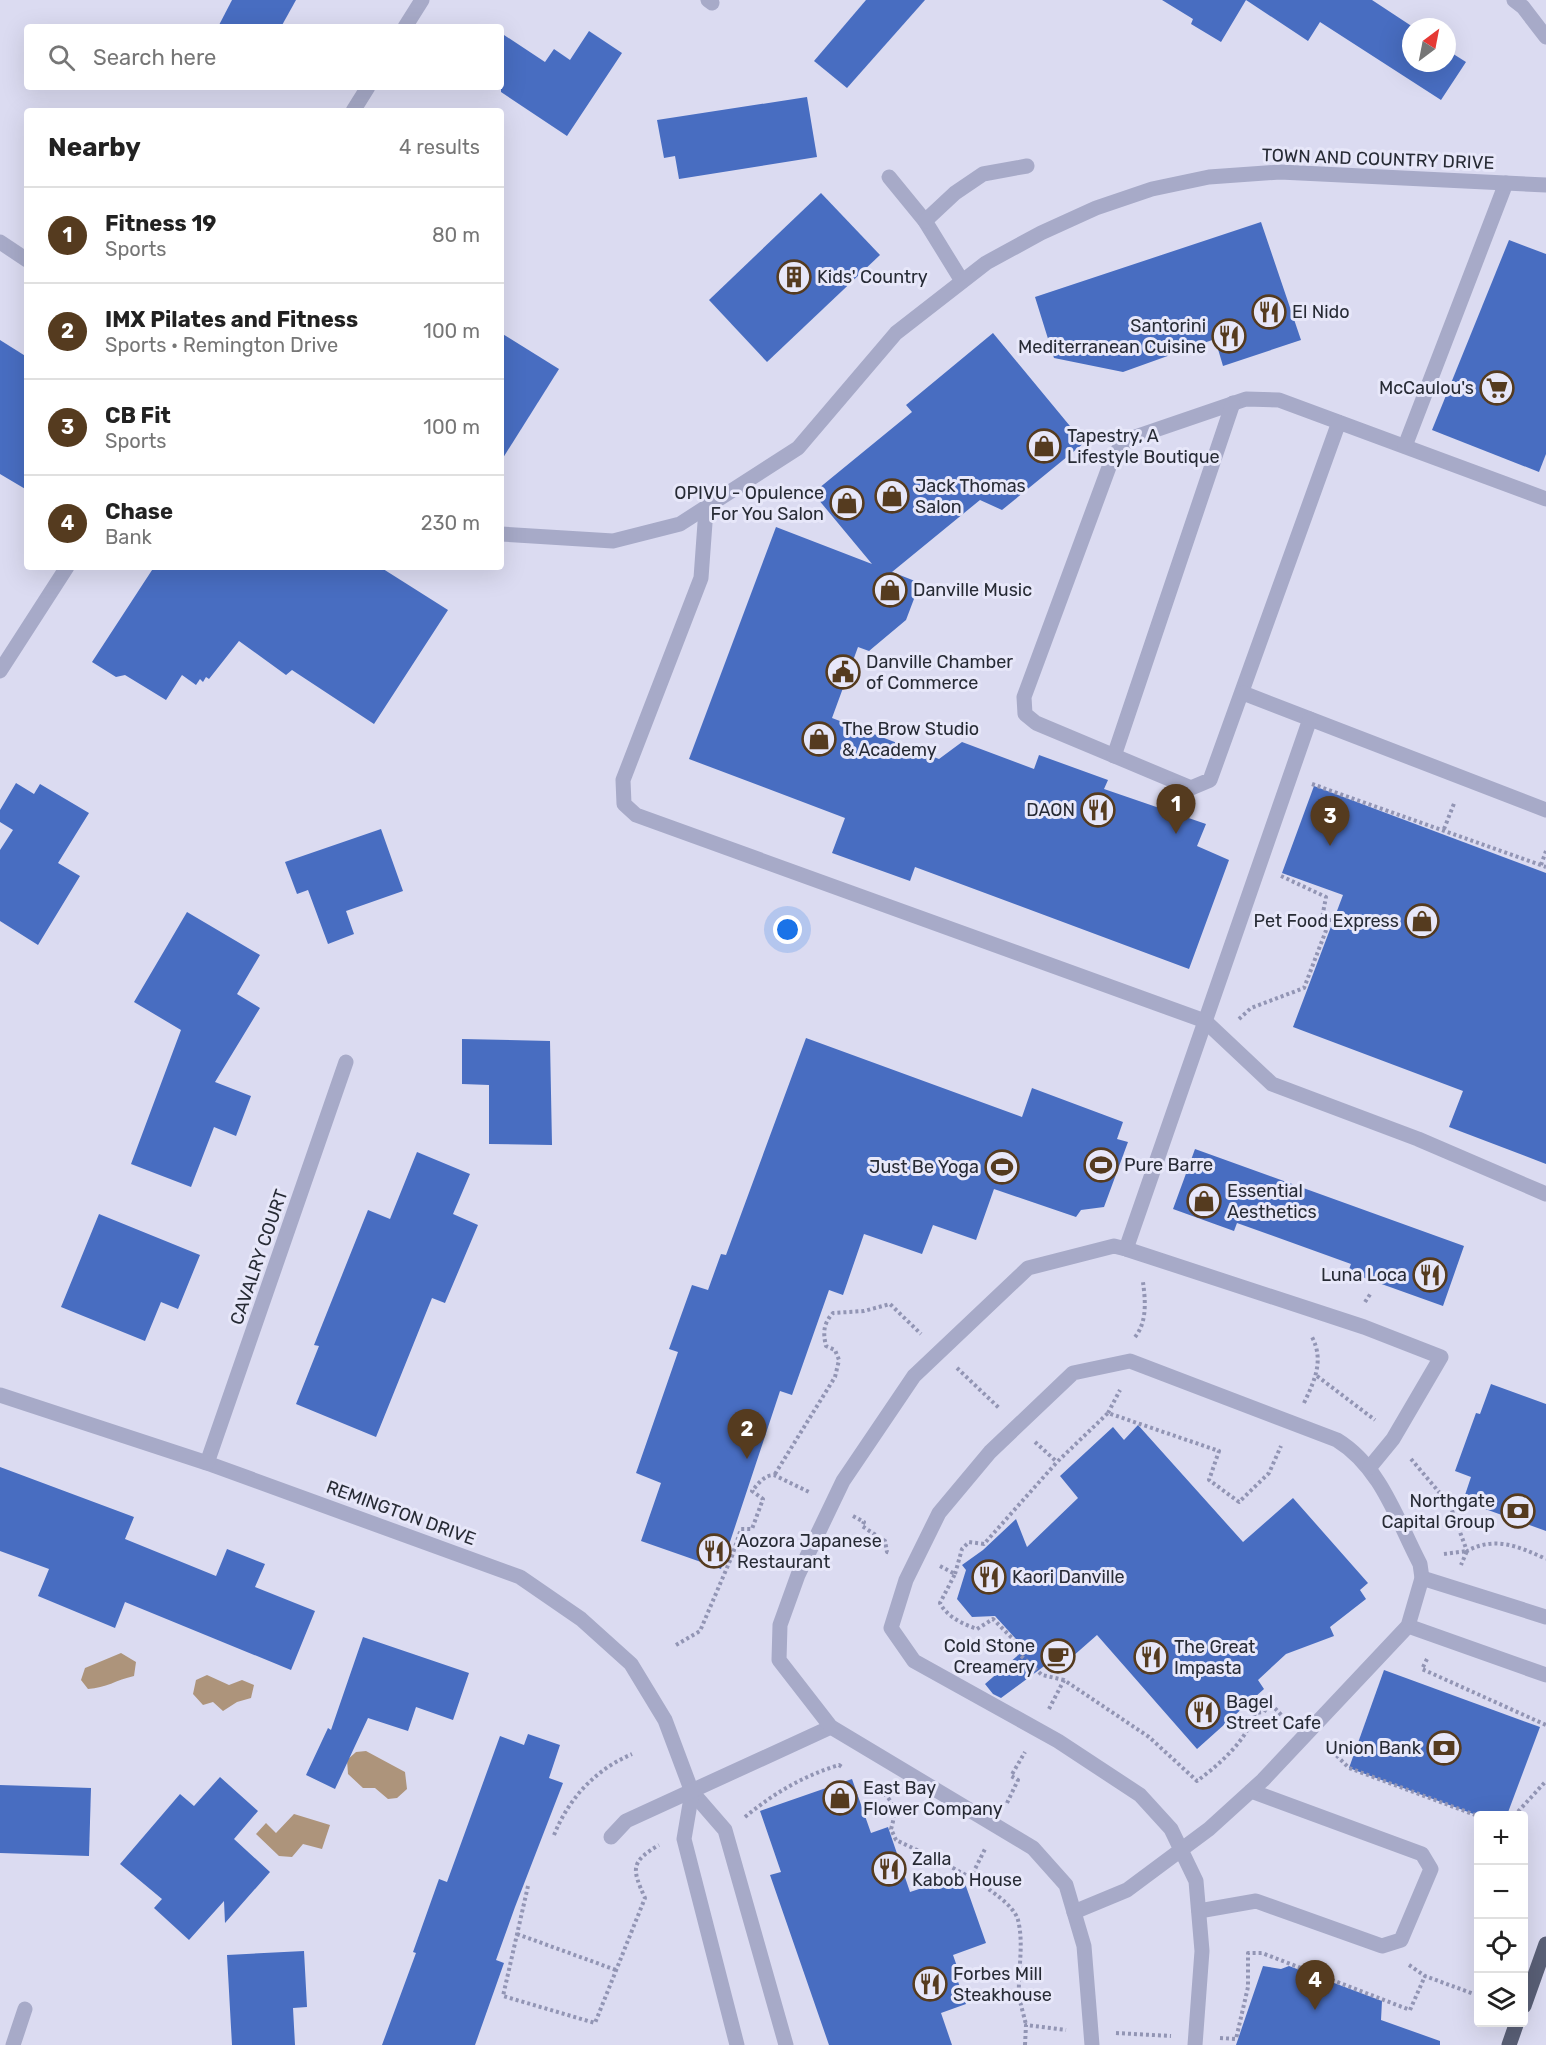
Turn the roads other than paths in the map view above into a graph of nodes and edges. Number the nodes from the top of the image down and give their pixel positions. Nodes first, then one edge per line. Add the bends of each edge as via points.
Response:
1 (422, 0) edge
2 (1514, 0) edge
3 (407, 24) edge
4 (1546, 37) edge
5 (366, 90) edge
6 (355, 108) edge
7 (1027, 166) dead end
8 (889, 177) dead end
9 (1506, 183) junction
10 (1546, 185) edge
11 (925, 221) junction
12 (0, 242) edge
13 (24, 258) edge
14 (962, 281) junction
15 (1233, 404) junction
16 (1339, 422) junction
17 (1405, 447) junction
18 (1546, 499) edge
19 (706, 509) junction
20 (504, 534) edge
21 (65, 570) edge
22 (0, 671) edge
23 (1243, 693) junction
24 (1310, 719) junction
25 (1114, 756) junction
26 (1546, 810) edge
27 (1205, 1021) junction
28 (346, 1062) dead end
29 (1546, 1194) edge
30 (1126, 1249) junction
31 (0, 1395) edge
32 (207, 1463) junction
33 (1370, 1467) junction
34 (1422, 1578) junction
35 (1546, 1617) edge
36 (1408, 1626) junction
37 (1546, 1675) edge
38 (831, 1727) junction
39 (1251, 1791) junction
40 (693, 1792) junction
41 (611, 1837) dead end
42 (1180, 1848) junction
43 (1199, 1911) junction
44 (1074, 1912) junction
45 (1546, 1944) edge
46 (1528, 1995) edge
47 (25, 2008) dead end
48 (1515, 2027) edge
49 (1092, 2039) edge
50 (1196, 2041) edge
51 (13, 2045) edge
52 (737, 2045) edge
53 (786, 2045) edge
54 (1509, 2045) edge

1 - 3 street
2 - 4 street
5 - 6 street
7 - 11 street via 984,174 955,193
8 - 11 street
9 - 10 street, TOWN AND COUNTRY DRIVE
9 - 14 street, TOWN AND COUNTRY DRIVE via 1280,172 1209,177 1152,189 1096,208 986,263
9 - 17 street
11 - 14 street
12 - 13 street
14 - 19 street, TOWN AND COUNTRY DRIVE via 896,333 798,448
15 - 16 street via 1246,399 1279,400
15 - 25 street
15 - 25 street via 1132,438 1121,446 1112,459 1024,697 1025,714 1036,723
16 - 17 street
16 - 23 street
17 - 18 street
19 - 20 street, TOWN AND COUNTRY DRIVE via 680,524 613,541
19 - 27 street via 701,578 623,780 624,804 636,815
21 - 22 street
23 - 24 street
23 - 25 street via 1210,780 1191,789
24 - 26 street
24 - 27 street
27 - 29 street via 1272,1084 1418,1139
27 - 30 street
28 - 32 street, CAVALRY COURT
30 - 33 street via 1322,1313 1441,1357 1393,1439
30 - 38 street via 1114,1246 1028,1268 914,1376 843,1480 798,1575 780,1625 779,1660
31 - 32 street, REMINGTON DRIVE
32 - 40 street, REMINGTON DRIVE via 520,1577 581,1619 631,1664 665,1720
33 - 34 street via 1420,1564
33 - 42 street via 1337,1440 1130,1361 1073,1373 990,1452 939,1513 906,1580 891,1628 914,1660 1039,1730 1140,1795 1171,1829
34 - 35 street
34 - 36 street
36 - 37 street
36 - 39 street
38 - 40 street
38 - 44 street via 1033,1848 1066,1885
39 - 42 street via 1209,1829
39 - 43 street via 1422,1854 1431,1869 1401,1940 1382,1946 1256,1901
40 - 41 street via 626,1821
40 - 52 street via 684,1839
40 - 53 street via 725,1830
42 - 43 street via 1197,1881
42 - 44 street via 1127,1890
43 - 50 street via 1202,1951
44 - 49 street via 1084,1946
45 - 46 main road
47 - 51 street
48 - 54 main road

